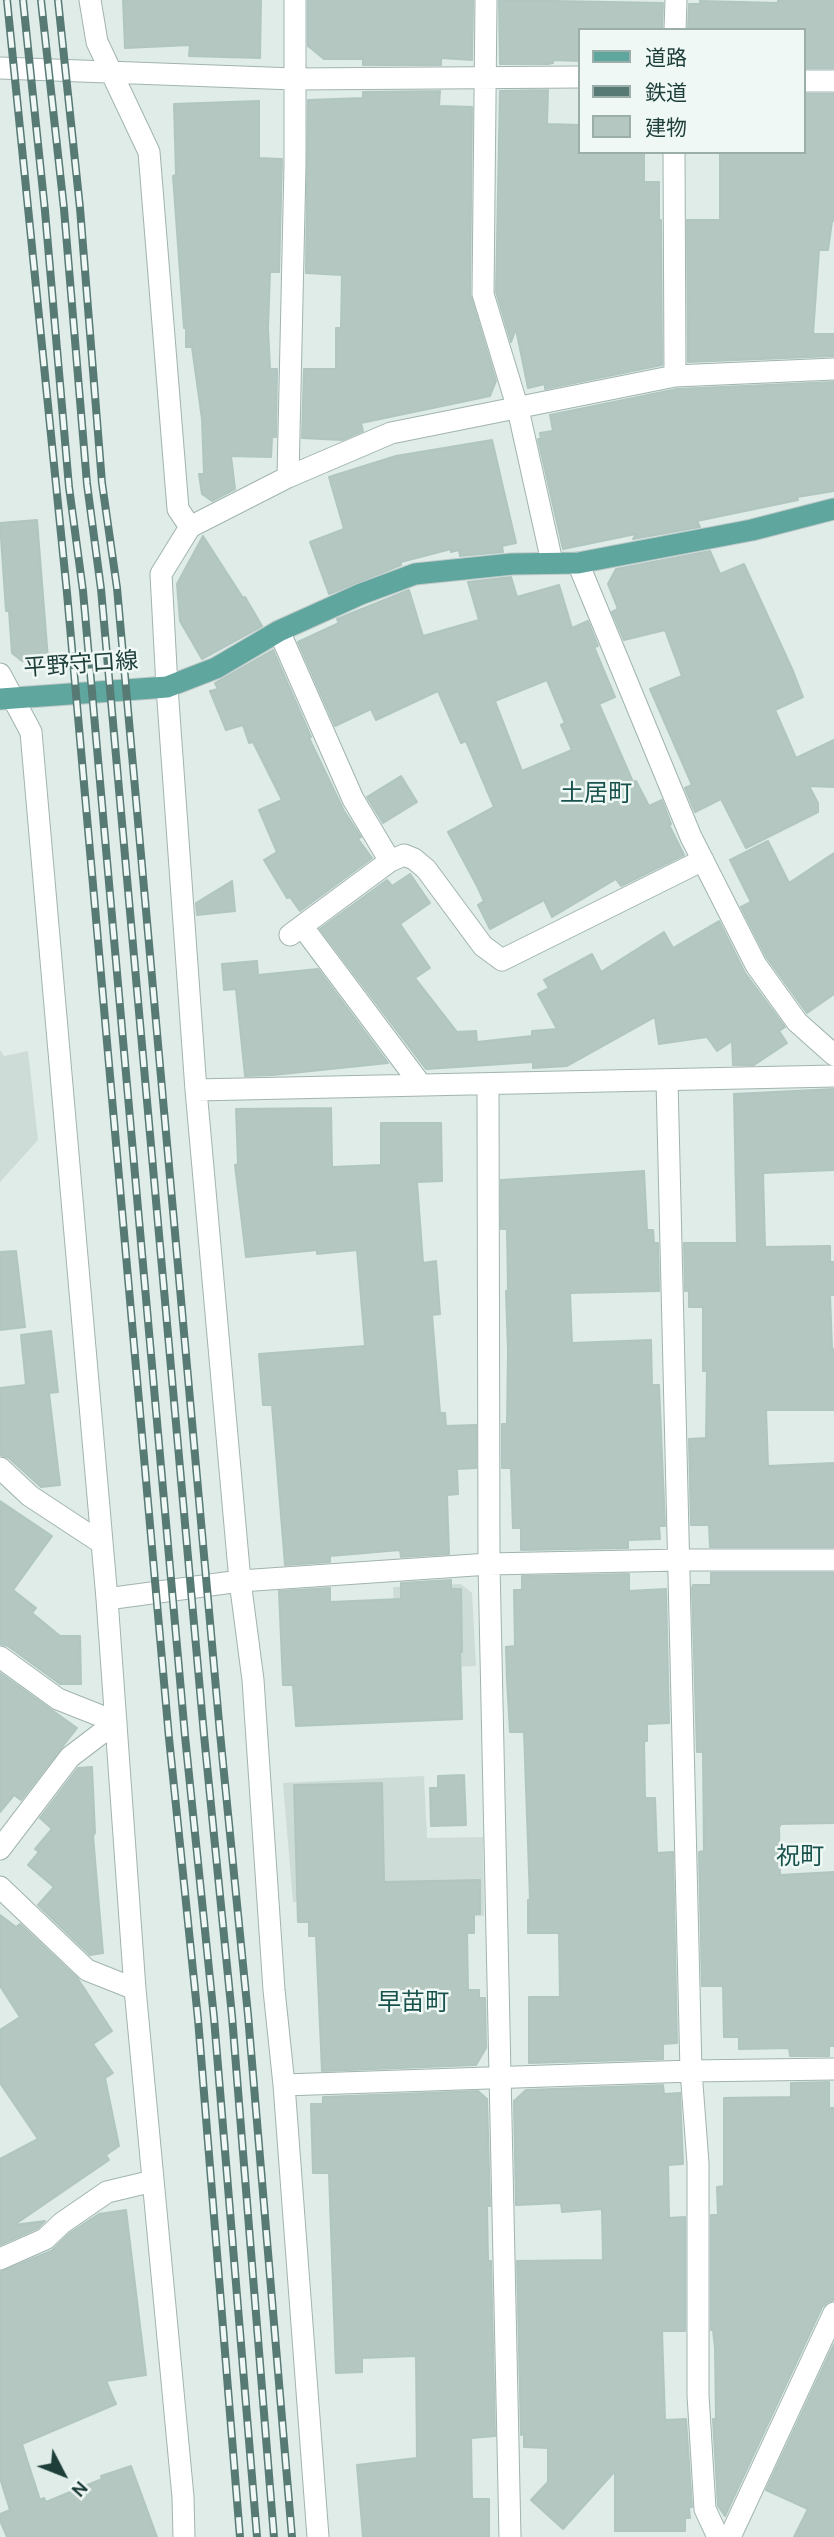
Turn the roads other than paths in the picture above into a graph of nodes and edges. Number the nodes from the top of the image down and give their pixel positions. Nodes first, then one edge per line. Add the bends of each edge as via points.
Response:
1 (90, 0) edge
2 (295, 0) edge
3 (486, 0) edge
4 (676, 0) edge
5 (675, 28) edge
6 (0, 68) edge
7 (109, 72) junction
8 (485, 76) junction
9 (578, 77) edge
10 (294, 79) junction
11 (806, 81) edge
12 (834, 82) edge
13 (674, 154) edge
14 (834, 369) edge
15 (676, 376) junction
16 (517, 409) junction
17 (288, 477) junction
18 (834, 509) edge
19 (190, 527) junction
20 (552, 562) junction
21 (578, 563) junction
22 (279, 631) junction
23 (0, 674) edge
24 (166, 687) junction
25 (7, 698) edge
26 (703, 860) junction
27 (390, 861) junction
28 (834, 1055) edge
29 (834, 1076) edge
30 (667, 1080) junction
31 (488, 1084) junction
32 (421, 1085) junction
33 (196, 1090) junction
34 (0, 1468) edge
35 (100, 1542) junction
36 (680, 1560) junction
37 (834, 1560) edge
38 (489, 1564) junction
39 (240, 1581) junction
40 (107, 1599) junction
41 (0, 1657) edge
42 (116, 1722) junction
43 (0, 1849) edge
44 (0, 1887) edge
45 (135, 1989) junction
46 (834, 2069) edge
47 (691, 2071) junction
48 (499, 2078) junction
49 (284, 2085) junction
50 (153, 2181) junction
51 (0, 2259) edge
52 (834, 2314) edge
53 (184, 2537) edge
54 (318, 2537) edge
55 (510, 2537) edge
56 (718, 2537) edge
57 (730, 2537) edge

1 - 7 street via 96,42
2 - 10 street
3 - 8 street
4 - 5 street
6 - 7 street
7 - 10 street
7 - 19 street via 149,152 178,509
8 - 9 street
8 - 10 street
8 - 16 street via 483,294
10 - 17 street
11 - 12 street
13 - 15 street
14 - 15 street
15 - 16 street
16 - 17 street via 391,433
16 - 20 street
17 - 19 street
18 - 21 main road, 平野守口線 via 752,530
19 - 24 street via 162,574
20 - 21 main road, 平野守口線
20 - 22 main road, 平野守口線 via 415,574
21 - 26 street
22 - 24 main road, 平野守口線 via 216,668
22 - 27 street via 354,799
23 - 25 street
24 - 25 main road, 平野守口線
24 - 33 street
25 - 35 street via 31,732
26 - 27 street via 502,960 483,946 426,869 404,855
26 - 28 street via 757,965 797,1022
27 - 32 street via 296,931
29 - 30 street
30 - 31 street
30 - 36 street
31 - 32 street
31 - 38 street
32 - 33 street
33 - 39 street
34 - 35 street via 30,1496
35 - 40 street
36 - 37 street
36 - 38 street
36 - 47 street
38 - 39 street
38 - 48 street
39 - 40 street
39 - 49 street via 253,1680
40 - 42 street
41 - 42 street via 58,1699
42 - 43 street via 70,1757
42 - 45 street
44 - 45 street via 87,1970
45 - 50 street
46 - 47 street
47 - 48 street
47 - 56 street via 698,2163 698,2395 705,2509
48 - 49 street
48 - 55 street
49 - 54 street
50 - 51 street via 107,2192 45,2239
50 - 53 street
52 - 57 street

